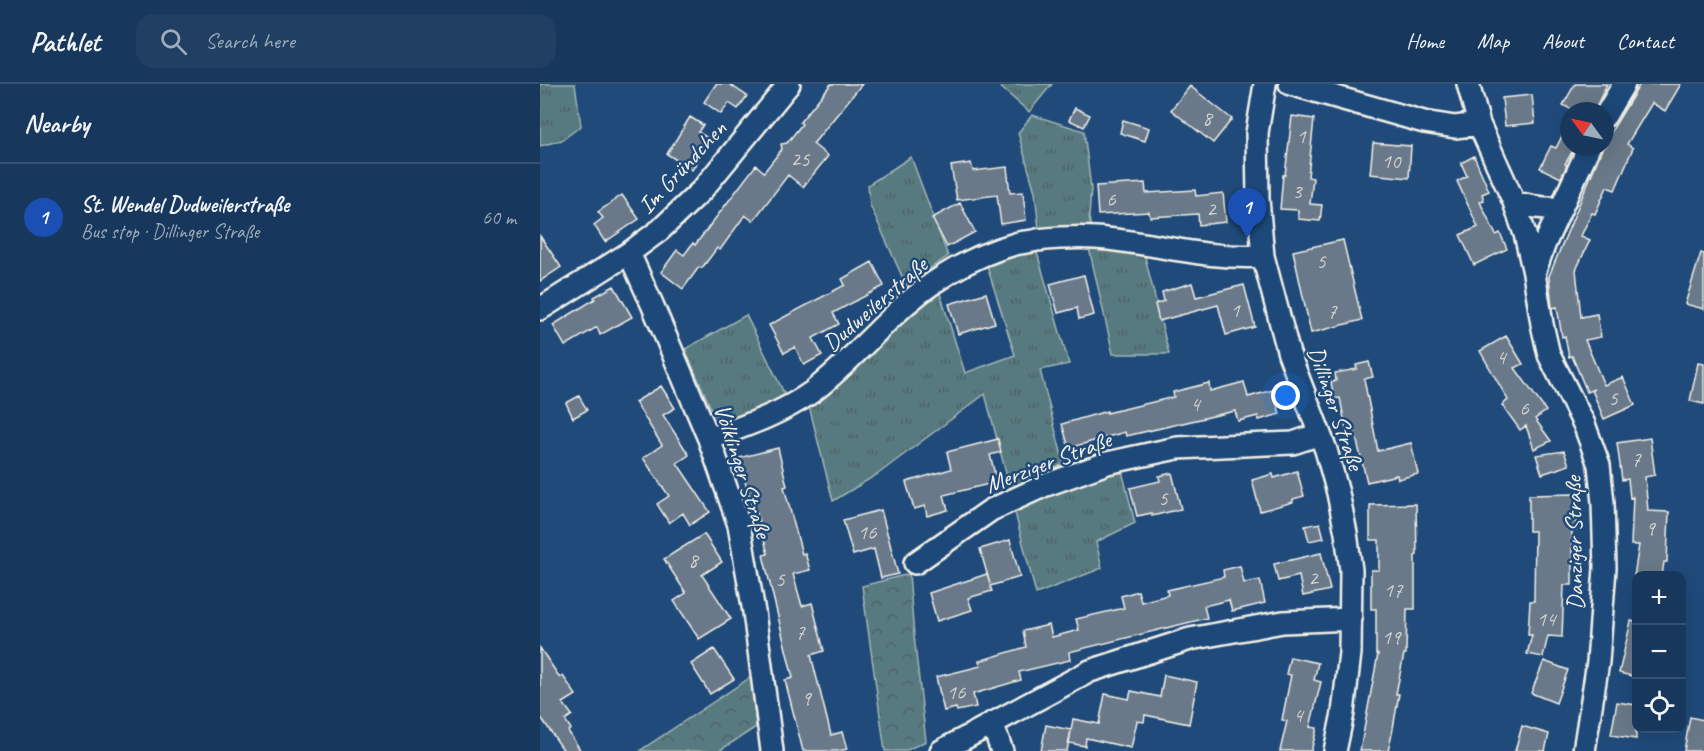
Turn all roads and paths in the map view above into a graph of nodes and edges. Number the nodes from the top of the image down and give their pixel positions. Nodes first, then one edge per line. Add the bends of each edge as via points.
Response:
1 (789, 84) edge
2 (1265, 84) edge
3 (1290, 84) edge
4 (1468, 84) edge
5 (1624, 84) edge
6 (1613, 102) edge
7 (1479, 124) junction
8 (1585, 156) edge
9 (1514, 202) junction
10 (1560, 208) junction
11 (629, 253) junction
12 (1263, 256) junction
13 (1534, 273) junction
14 (540, 309) edge
15 (1320, 434) junction
16 (709, 439) junction
17 (915, 563) dead end
18 (1351, 620) junction
19 (992, 723) junction
20 (772, 751) edge
21 (941, 751) edge
22 (1002, 751) edge
23 (1335, 751) edge
24 (1584, 751) edge

1 - 11 street, Im Gründchen via 702,190
2 - 12 street, Dillinger Straße via 1257,133
3 - 7 street via 1424,122 1455,127
4 - 7 street, Danziger Straße
5 - 6 street
7 - 9 street, Danziger Straße
8 - 10 street
9 - 10 street
9 - 13 street, Danziger Straße
10 - 13 street
11 - 14 street, Im Gründchen
11 - 16 street, Völklinger Straße
12 - 15 street, Dillinger Straße via 1289,354
12 - 16 street, Dudweilerstraße via 1197,254 1096,238 1016,243 974,259 932,284 811,393 767,418
13 - 24 street, Danziger Straße via 1549,355 1584,424 1599,465 1603,503 1605,568 1598,662
15 - 17 street, Merziger Straße via 1293,443 1177,448 1107,463 991,510
15 - 18 street, Dillinger Straße via 1346,533
16 - 20 street, Völklinger Straße via 739,525
18 - 19 street via 1283,622 1190,639 1090,671
18 - 23 street, Dillinger Straße via 1343,713
19 - 21 street
19 - 22 street

